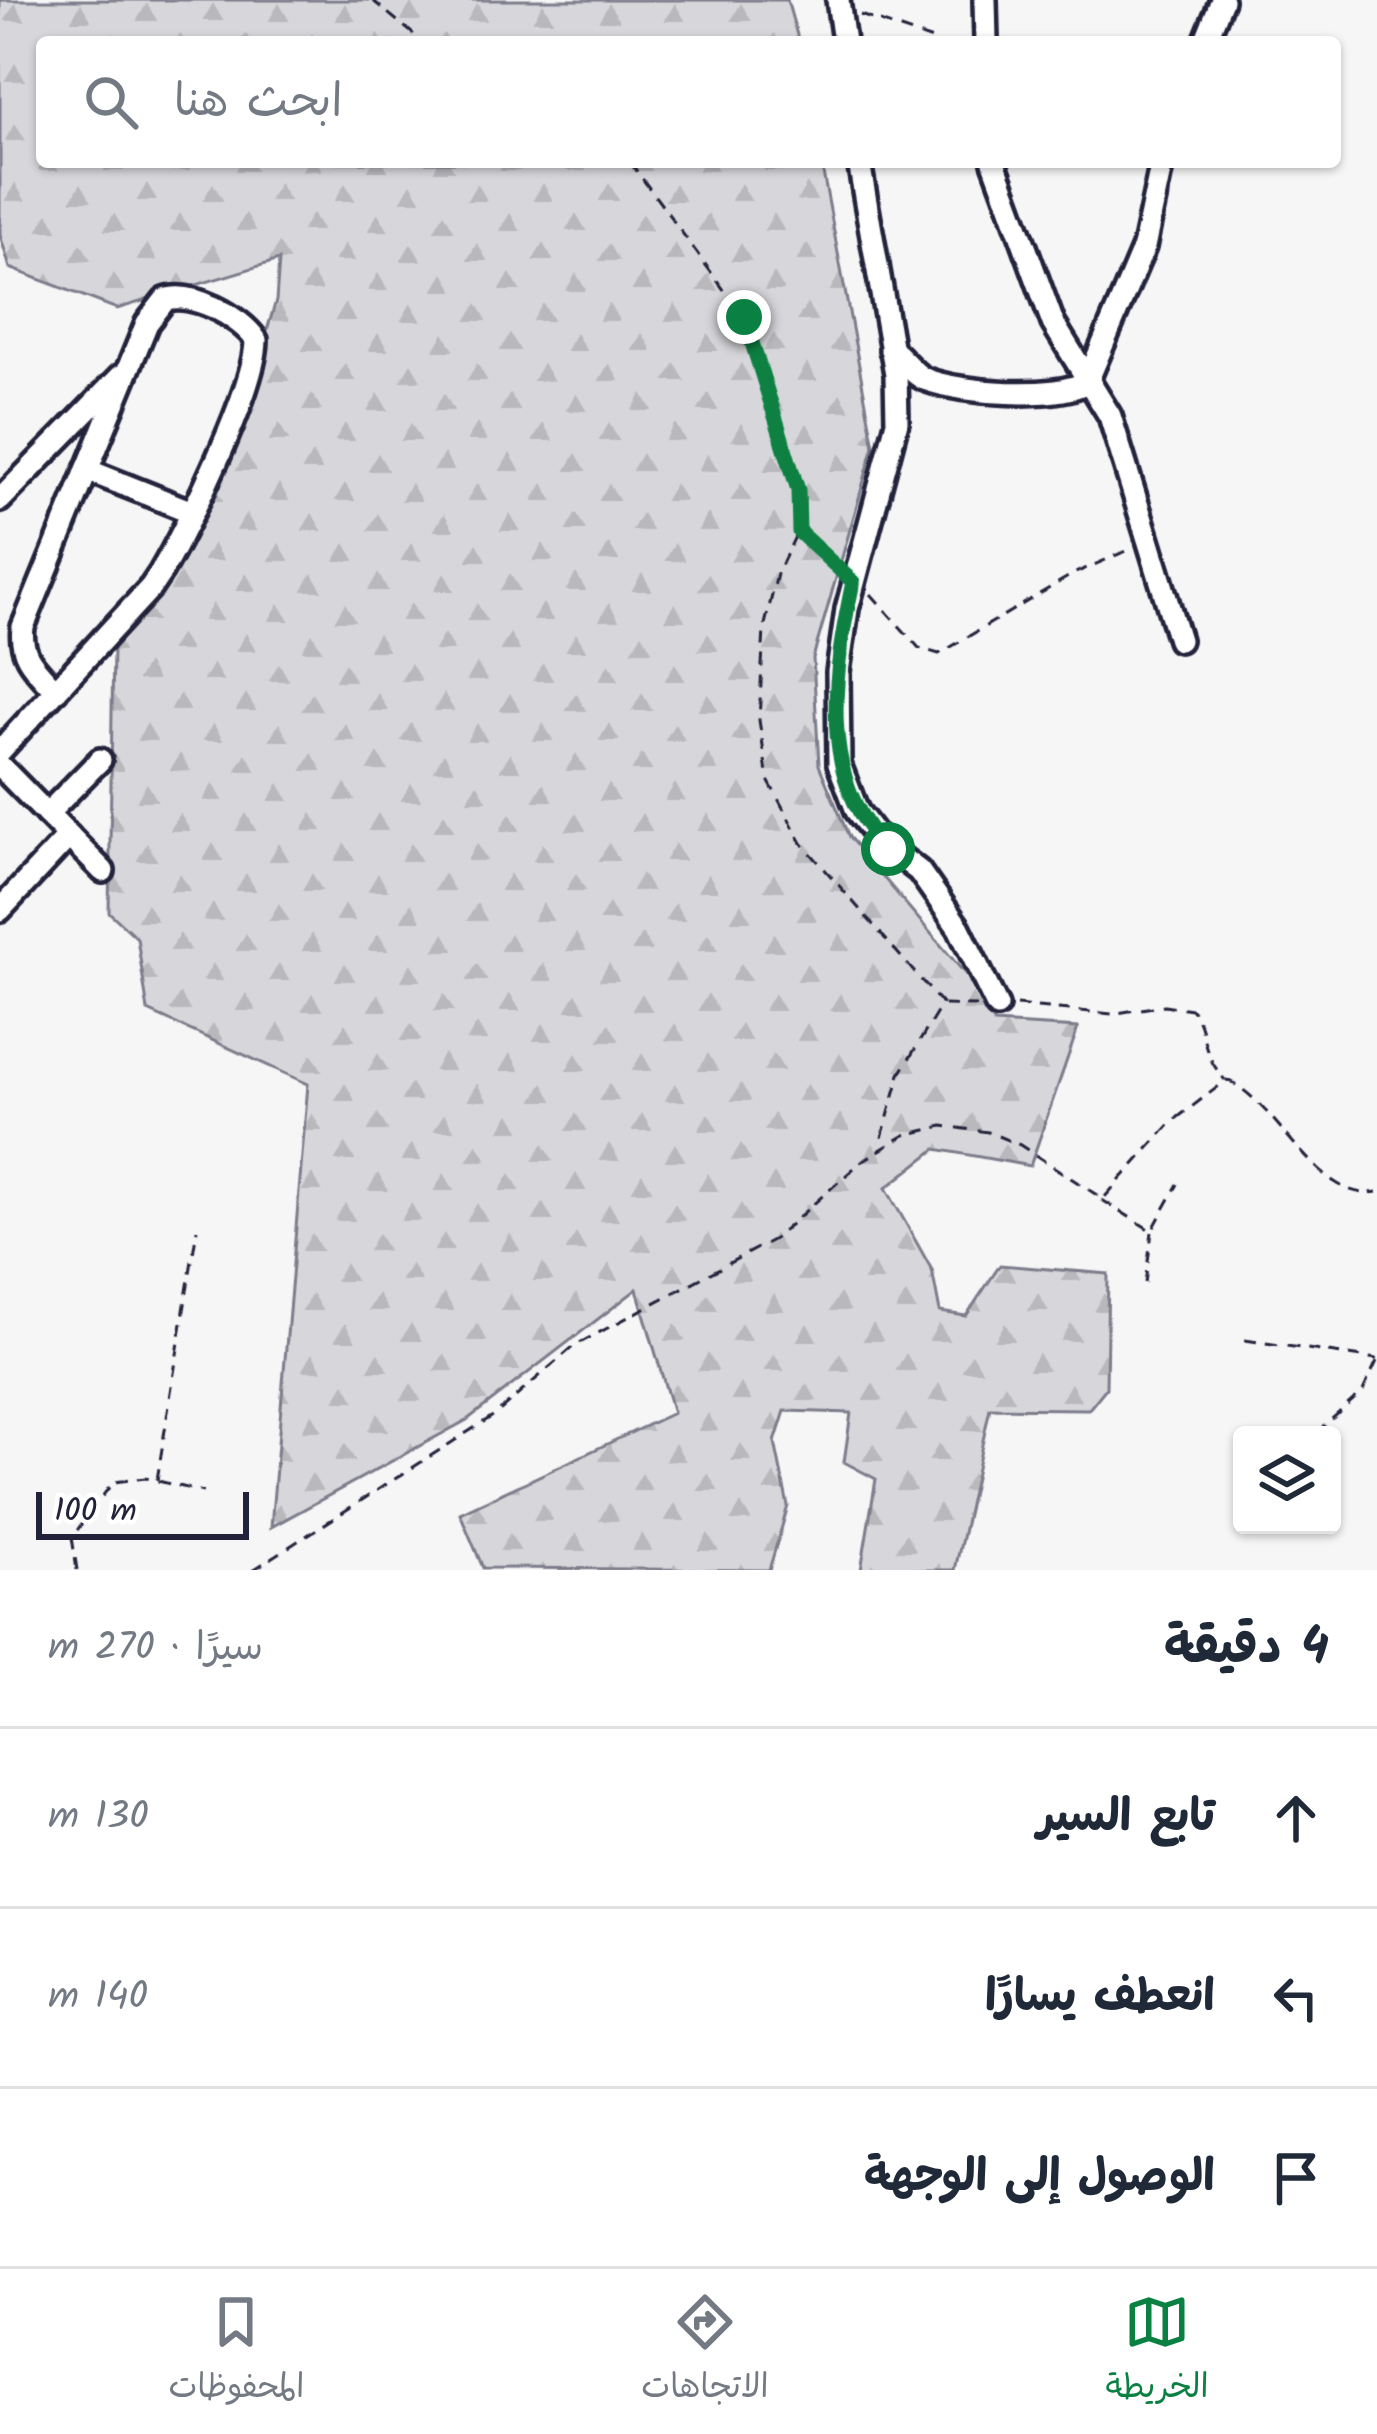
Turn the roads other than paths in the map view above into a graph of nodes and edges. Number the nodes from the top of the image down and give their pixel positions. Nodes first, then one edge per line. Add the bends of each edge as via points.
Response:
1 (985, 0) edge
2 (1222, 0) edge
3 (839, 4) edge
4 (843, 36) edge
5 (986, 36) edge
6 (1207, 36) edge
7 (860, 168) edge
8 (996, 168) edge
9 (1161, 168) edge
10 (891, 350) junction
11 (125, 373) junction
12 (1087, 382) junction
13 (87, 470) junction
14 (0, 500) edge
15 (191, 512) junction
16 (1179, 640) dead end
17 (56, 691) junction
18 (0, 752) edge
19 (100, 760) dead end
20 (0, 766) edge
21 (47, 814) junction
22 (69, 836) junction
23 (103, 872) dead end
24 (0, 910) edge
25 (997, 1006) road end

1 - 5 street
2 - 6 street
3 - 4 street
7 - 10 street
8 - 12 street via 1053,323
9 - 12 street via 1138,265
10 - 12 street via 923,379 952,386 1057,392
10 - 25 street via 894,446 853,582 838,672 839,764 849,798 936,894 981,964
11 - 13 street
11 - 14 street
11 - 15 street via 152,315 172,297 238,321 256,340
12 - 16 street via 1119,439
13 - 15 street
13 - 17 street via 20,645
15 - 17 street via 151,586
17 - 18 street
19 - 21 street
20 - 21 street
21 - 22 street
22 - 23 street
22 - 24 street

